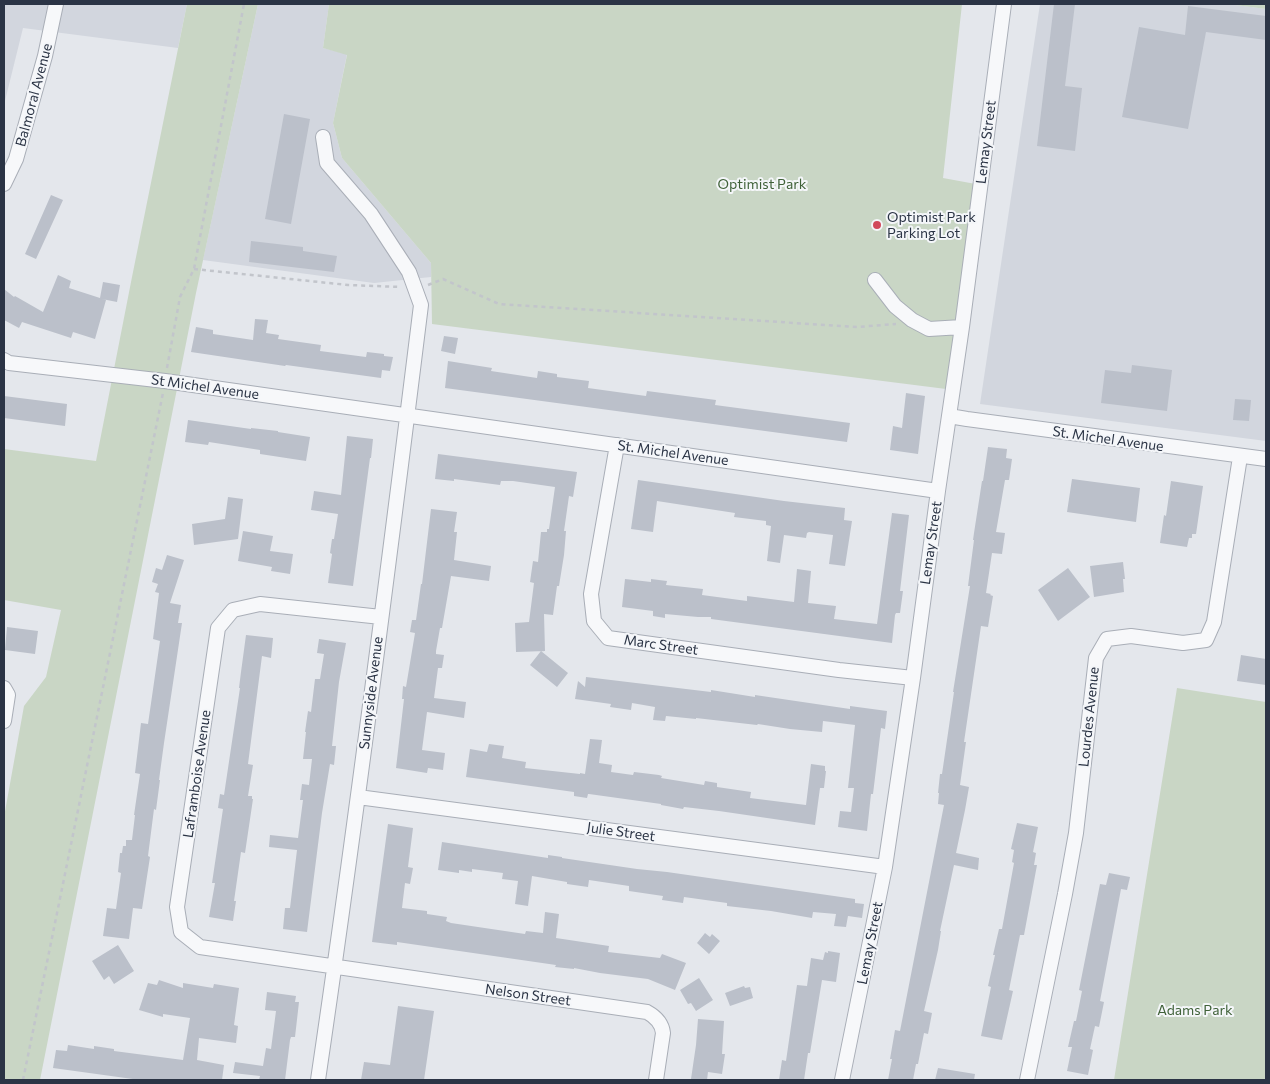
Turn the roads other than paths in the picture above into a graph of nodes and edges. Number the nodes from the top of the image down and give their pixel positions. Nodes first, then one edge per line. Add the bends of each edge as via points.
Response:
1 (56, 4) edge
2 (1004, 4) edge
3 (323, 137) dead end
4 (4, 184) edge
5 (875, 280) dead end
6 (962, 327) junction
7 (4, 360) edge
8 (407, 416) junction
9 (949, 416) junction
10 (617, 445) junction
11 (1240, 457) junction
12 (1266, 459) edge
13 (938, 491) junction
14 (381, 617) junction
15 (913, 678) junction
16 (4, 688) edge
17 (4, 721) edge
18 (358, 796) junction
19 (885, 867) junction
20 (334, 966) junction
21 (318, 1080) edge
22 (656, 1080) edge
23 (842, 1080) edge
24 (1027, 1080) edge

1 - 4 street, Balmoral Avenue via 46,56 16,158
2 - 6 street, Lemay Street
3 - 8 street, Sunnyside Avenue via 327,163 371,214 409,272 421,305
5 - 6 street via 895,306 912,320 929,329
6 - 9 street, Lemay Street
7 - 8 street, St Michel Avenue
8 - 10 street, St. Michel Avenue
8 - 14 street, Sunnyside Avenue
9 - 11 street, St. Michel Avenue
9 - 13 street, Lemay Street
10 - 13 street, St. Michel Avenue
10 - 15 street, Marc Street via 591,594 594,621 608,638
11 - 12 street, St. Michel Avenue
11 - 24 street, Lourdes Avenue via 1214,622 1206,640 1183,644 1132,636 1107,639 1096,658 1076,833
13 - 15 street, Lemay Street
14 - 18 street, Sunnyside Avenue
14 - 20 street, Laframboise Avenue via 260,604 233,610 218,628 177,907 182,932 200,947
15 - 19 street, Lemay Street
16 - 17 street via 8,696
18 - 19 street, Julie Street
18 - 20 street, Sunnyside Avenue
19 - 23 street, Lemay Street
20 - 21 street, Sunnyside Avenue
20 - 22 street, Nelson Street via 647,1012 660,1022 663,1034

